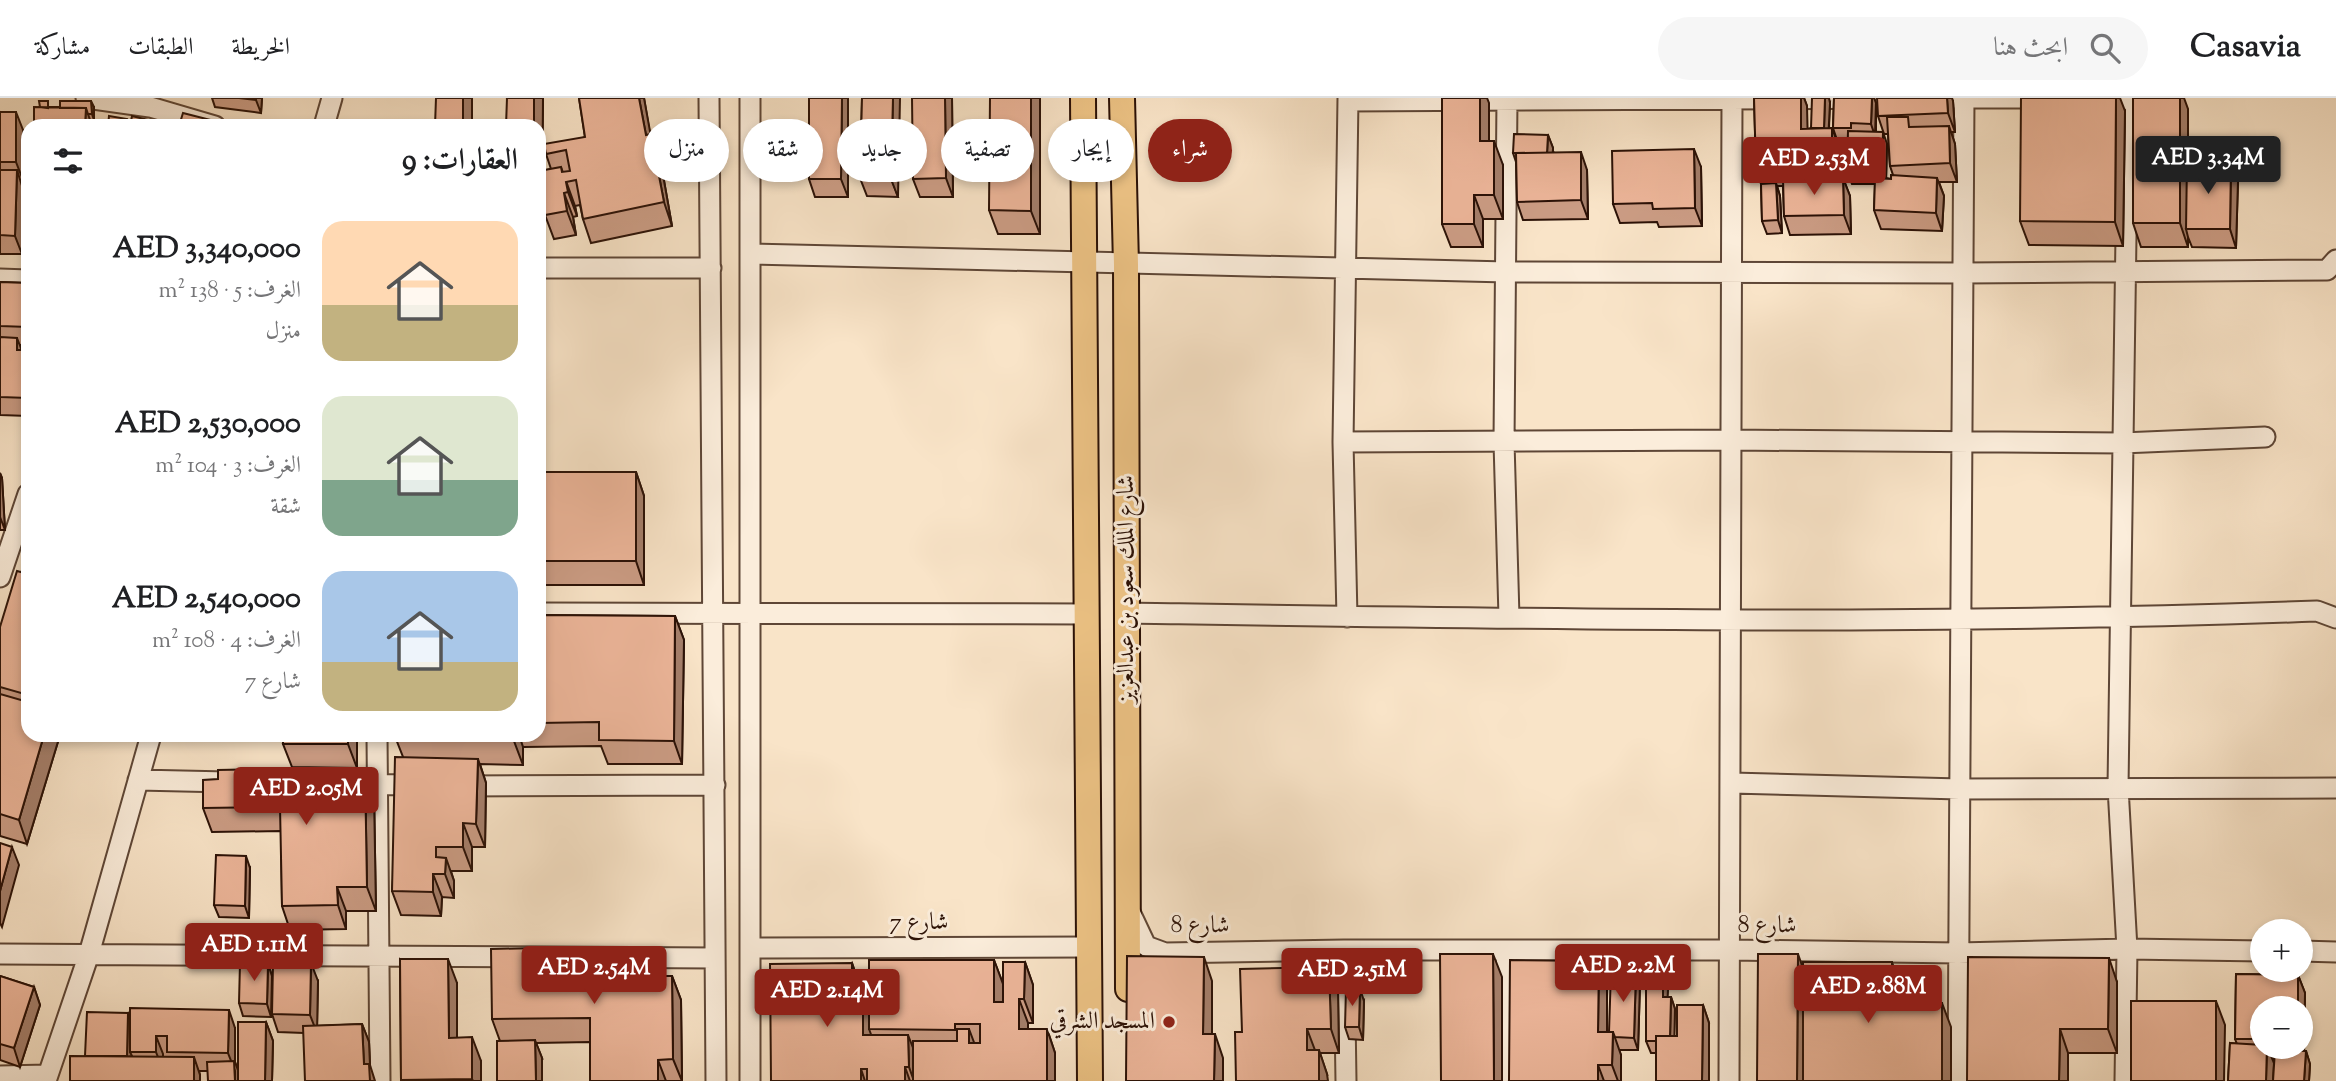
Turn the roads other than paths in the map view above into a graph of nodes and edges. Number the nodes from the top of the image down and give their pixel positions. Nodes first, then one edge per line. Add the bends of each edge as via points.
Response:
1 (86, 98) edge
2 (332, 98) edge
3 (709, 98) edge
4 (750, 98) edge
5 (1083, 98) edge
6 (1122, 98) edge
7 (1923, 98) edge
8 (1937, 98) edge
9 (1964, 98) edge
10 (2060, 98) edge
11 (2128, 98) edge
12 (1348, 99) edge
13 (1507, 99) edge
14 (1732, 99) edge
15 (2114, 99) edge
16 (191, 119) edge
17 (326, 119) edge
18 (750, 254) junction
19 (2336, 260) edge
20 (1084, 262) junction
21 (1126, 265) junction
22 (546, 268) edge
23 (711, 268) junction
24 (1347, 269) junction
25 (2124, 271) junction
26 (1507, 272) junction
27 (1731, 272) junction
28 (1964, 274) junction
29 (0, 279) edge
30 (21, 280) edge
31 (2264, 437) dead end
32 (1731, 440) junction
33 (1963, 441) junction
34 (1343, 442) junction
35 (1504, 442) junction
36 (2123, 443) junction
37 (21, 515) edge
38 (0, 577) edge
39 (546, 613) edge
40 (1128, 613) junction
41 (713, 614) junction
42 (750, 614) junction
43 (1087, 614) junction
44 (1346, 617) junction
45 (1509, 617) junction
46 (2336, 618) edge
47 (1732, 619) junction
48 (2121, 619) junction
49 (1962, 621) junction
50 (149, 742) edge
51 (377, 742) edge
52 (138, 780) junction
53 (1732, 783) junction
54 (378, 785) junction
55 (715, 785) junction
56 (2118, 787) junction
57 (2336, 788) edge
58 (1960, 789) junction
59 (1127, 907) junction
60 (1089, 947) junction
61 (750, 948) junction
62 (2127, 949) junction
63 (1344, 950) junction
64 (1506, 950) junction
65 (1731, 950) junction
66 (2250, 951) edge
67 (2313, 951) edge
68 (2336, 951) edge
69 (1958, 953) junction
70 (0, 954) edge
71 (89, 954) junction
72 (380, 956) junction
73 (715, 958) junction
74 (1128, 1014) edge
75 (0, 1076) edge
76 (47, 1078) edge
77 (380, 1081) edge
78 (716, 1081) edge
79 (750, 1081) edge
80 (1090, 1081) edge
81 (1346, 1081) edge
82 (1508, 1081) edge
83 (1729, 1081) edge
84 (1958, 1081) edge
85 (2125, 1081) edge

1 - 16 street via 150,107
2 - 17 street
3 - 23 street
4 - 18 street
5 - 20 main road, شارع الملك سعود بن عبدالعزيز
6 - 21 main road, شارع الملك سعود بن عبدالعزيز
7 - 14 street
8 - 9 street
9 - 10 street
9 - 28 street
11 - 15 street
11 - 25 street
12 - 13 street
12 - 24 street
13 - 14 street
13 - 26 street
14 - 27 street
18 - 20 street
18 - 42 street
19 - 25 street via 2327,270
20 - 21 street
20 - 43 main road, شارع الملك سعود بن عبدالعزيز
21 - 24 street
21 - 40 main road, شارع الملك سعود بن عبدالعزيز
22 - 23 street
23 - 41 street
24 - 26 street
24 - 34 street
25 - 28 street
25 - 36 street
26 - 27 street
26 - 35 street
27 - 28 street
27 - 32 street
28 - 33 street
29 - 30 street
31 - 36 street
32 - 33 street
32 - 35 street
32 - 47 street
33 - 36 street
33 - 49 street
34 - 35 street
34 - 44 street
35 - 45 street
36 - 48 street
37 - 38 street
39 - 41 street
40 - 44 street
40 - 59 main road, شارع الملك سعود بن عبدالعزيز
41 - 42 street
41 - 55 street
42 - 43 street
42 - 61 street
43 - 60 main road, شارع الملك سعود بن عبدالعزيز
44 - 45 street
45 - 47 street
46 - 48 street via 2317,611
47 - 49 street
47 - 53 street
48 - 49 street
48 - 56 street
49 - 58 street
50 - 52 street
51 - 54 street
52 - 54 street
52 - 71 street
53 - 58 street
53 - 65 street
54 - 55 street
54 - 72 street
55 - 73 street
56 - 57 street
56 - 58 street
56 - 62 street
58 - 69 street
59 - 63 street, شارع 8 via 1146,946 1165,953
59 - 74 main road, شارع الملك سعود بن عبدالعزيز
60 - 61 street, شارع 7
60 - 80 main road, شارع الملك سعود بن عبدالعزيز
61 - 79 street
62 - 66 street, شارع 8
62 - 69 street, شارع 8
62 - 85 street
63 - 64 street, شارع 8
63 - 81 street
64 - 65 street, شارع 8
64 - 82 street
65 - 69 street, شارع 8
65 - 83 street
67 - 68 street
69 - 84 street
70 - 71 street
71 - 72 street
71 - 76 street
72 - 73 street
72 - 77 street
73 - 78 street
75 - 76 street

